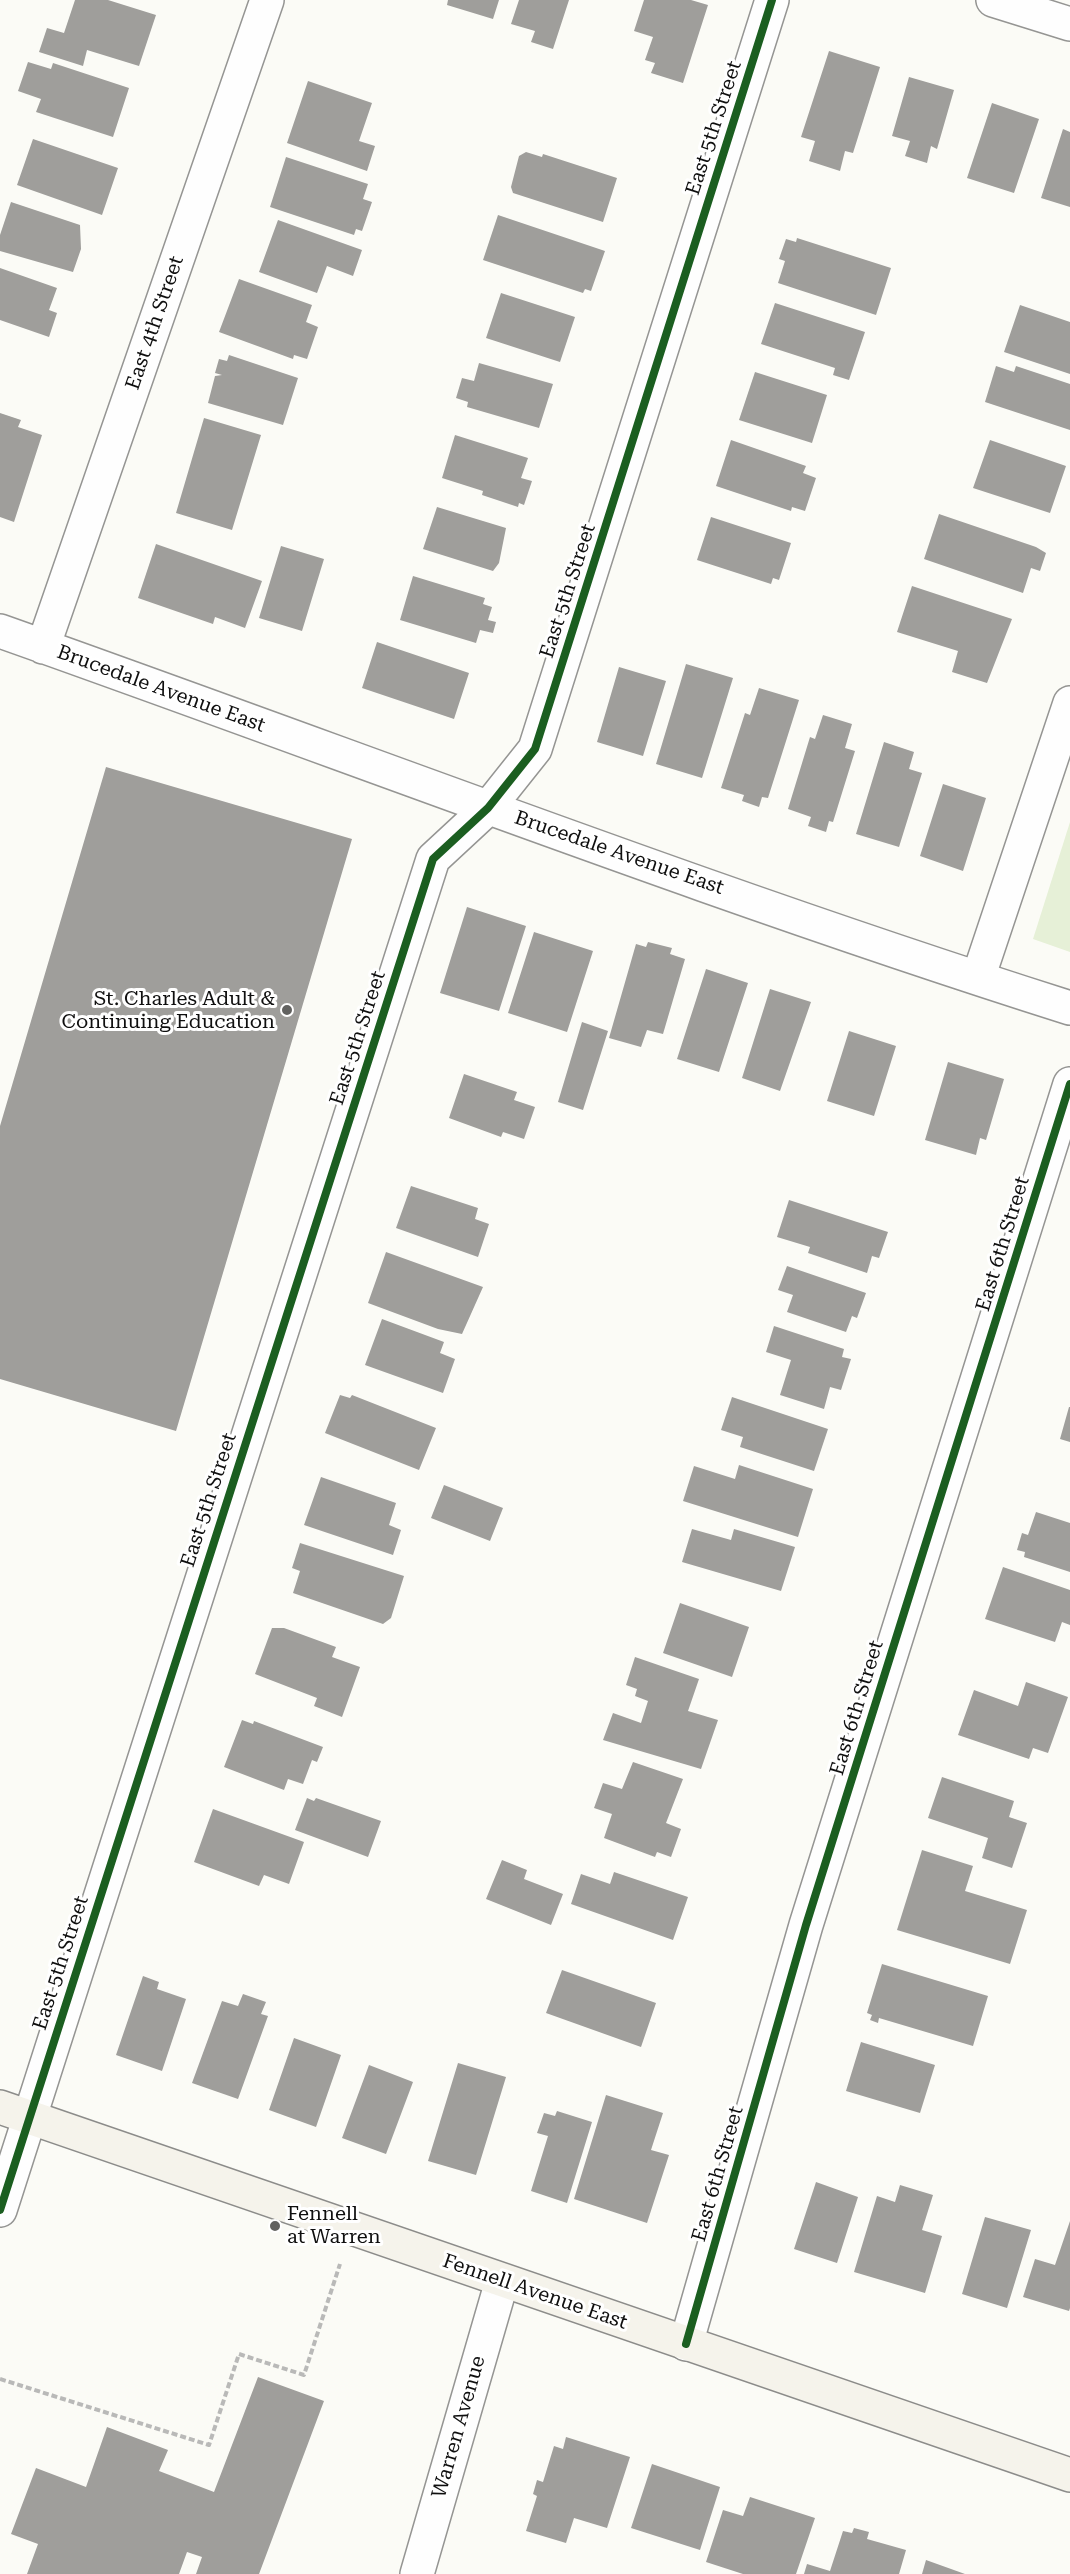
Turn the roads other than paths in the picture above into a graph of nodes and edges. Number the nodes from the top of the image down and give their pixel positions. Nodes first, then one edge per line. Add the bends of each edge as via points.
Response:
1 (267, 0) edge
2 (772, 0) edge
3 (993, 0) edge
4 (1070, 24) edge
5 (0, 631) edge
6 (43, 646) junction
7 (1070, 703) edge
8 (488, 808) junction
9 (978, 978) junction
10 (1070, 1008) edge
11 (1070, 1084) edge
12 (14, 2112) edge
13 (0, 2210) edge
14 (502, 2281) junction
15 (686, 2344) junction
16 (1070, 2475) edge
17 (417, 2574) edge

1 - 6 street, East 4th Street
2 - 8 street, East 5th Street via 535,749
3 - 4 street
5 - 6 street, Brucedale Avenue East
6 - 8 street, Brucedale Avenue East
7 - 9 street
8 - 9 street, Brucedale Avenue East
8 - 12 street, East 5th Street via 433,859
9 - 10 street, Brucedale Avenue East
11 - 15 street, East 6th Street via 807,1925
12 - 13 street, East 5th Street
12 - 14 main road, Fennell Avenue East
14 - 15 main road, Fennell Avenue East
14 - 17 street, Warren Avenue
15 - 16 main road, Fennell Avenue East

